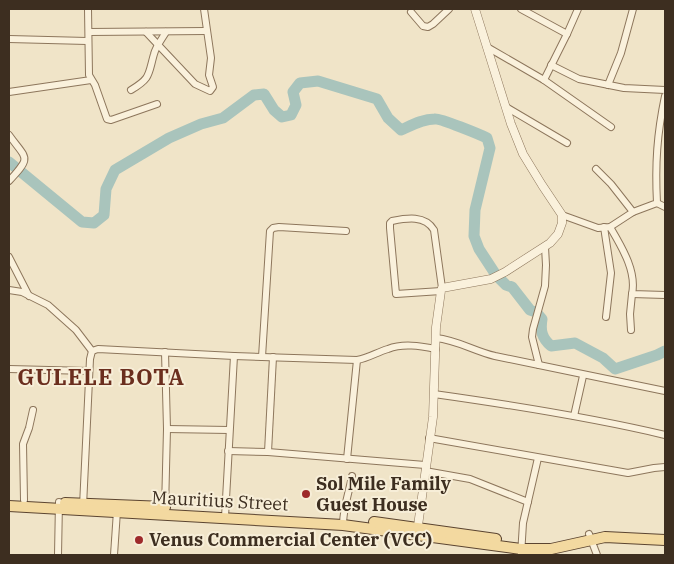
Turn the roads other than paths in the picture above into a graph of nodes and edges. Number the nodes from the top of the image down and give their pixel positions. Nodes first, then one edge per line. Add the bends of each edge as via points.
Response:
1 (88, 9) edge
2 (204, 9) edge
3 (449, 9) edge
4 (475, 9) edge
5 (521, 9) edge
6 (578, 9) edge
7 (633, 9) edge
8 (411, 12) dead end
9 (206, 31) junction
10 (89, 32) junction
11 (146, 32) junction
12 (166, 32) junction
13 (567, 34) junction
14 (9, 39) edge
15 (88, 41) junction
16 (158, 45) junction
17 (487, 47) junction
18 (551, 64) junction
19 (91, 80) junction
20 (544, 80) junction
21 (608, 85) junction
22 (131, 90) dead end
23 (665, 90) edge
24 (9, 92) edge
25 (665, 96) edge
26 (157, 104) dead end
27 (506, 106) junction
28 (611, 127) dead end
29 (9, 135) edge
30 (567, 143) dead end
31 (596, 169) dead end
32 (9, 181) edge
33 (658, 203) junction
34 (665, 207) edge
35 (633, 212) junction
36 (562, 214) junction
37 (607, 227) junction
38 (346, 231) dead end
39 (545, 247) junction
40 (9, 257) edge
41 (9, 290) edge
42 (441, 290) junction
43 (632, 294) junction
44 (665, 295) edge
45 (30, 297) junction
46 (606, 316) dead end
47 (631, 330) dead end
48 (436, 338) junction
49 (436, 349) junction
50 (92, 351) junction
51 (165, 352) junction
52 (234, 356) junction
53 (262, 357) junction
54 (274, 357) junction
55 (357, 360) junction
56 (539, 365) junction
57 (9, 369) edge
58 (89, 371) junction
59 (583, 376) junction
60 (665, 391) edge
61 (434, 394) junction
62 (32, 410) dead end
63 (574, 416) junction
64 (167, 428) junction
65 (229, 430) junction
66 (665, 435) edge
67 (429, 438) junction
68 (228, 451) junction
69 (268, 452) junction
70 (538, 458) junction
71 (347, 459) junction
72 (665, 467) edge
73 (425, 468) junction
74 (352, 476) dead end
75 (9, 499) edge
76 (24, 500) junction
77 (528, 502) junction
78 (9, 506) edge
79 (59, 506) junction
80 (83, 507) junction
81 (117, 508) junction
82 (165, 511) junction
83 (225, 514) junction
84 (343, 521) junction
85 (417, 531) junction
86 (665, 536) edge
87 (590, 537) junction
88 (665, 540) edge
89 (521, 549) edge
90 (58, 555) edge
91 (114, 555) edge
92 (597, 555) edge

1 - 10 street
2 - 9 street
3 - 8 street via 428,27 422,26
4 - 17 street
5 - 13 street
6 - 13 street
7 - 21 street
9 - 12 street
9 - 16 street via 211,58 208,76 213,87 210,91 196,84
10 - 11 street
10 - 15 street
11 - 12 street
11 - 16 street
12 - 16 street
13 - 18 street
14 - 15 street
15 - 19 street
16 - 22 street via 146,79
17 - 20 street
17 - 27 street
18 - 20 street
18 - 21 street via 579,79
19 - 24 street
19 - 26 street via 107,119
20 - 28 street
21 - 23 street
25 - 33 street via 658,130
27 - 30 street
27 - 36 street via 523,154
29 - 32 street via 25,158
31 - 35 street
33 - 34 street
33 - 35 street
35 - 37 street
36 - 37 street via 598,228
36 - 39 street via 558,234
37 - 43 street via 624,251 633,279
37 - 46 street via 611,273
38 - 53 street via 279,227 270,232
39 - 42 street via 491,279
39 - 56 street via 545,286 532,337
40 - 45 street
41 - 45 street
42 - 42 street via 396,294 392,221 416,219 430,224 434,230
42 - 48 street
43 - 44 street
43 - 47 street
45 - 50 street via 54,310 76,330
48 - 49 street
48 - 56 street
49 - 55 street via 419,345 389,348
49 - 61 street
50 - 51 street
50 - 58 street
51 - 52 street
51 - 64 street
52 - 53 street
52 - 65 street
53 - 54 street
54 - 55 street
54 - 69 street
55 - 71 street
56 - 59 street
57 - 58 street
58 - 80 street
59 - 60 street
59 - 63 street
61 - 63 street
61 - 67 street
62 - 76 street via 23,444
63 - 66 street
64 - 65 street
64 - 82 street
65 - 68 street
67 - 70 street
67 - 73 street
68 - 69 street
68 - 83 street
69 - 71 street
70 - 72 street via 628,473
70 - 77 street
71 - 73 street
73 - 77 street via 470,479
73 - 85 street
74 - 84 street
75 - 76 main road, Mauritius Street
76 - 79 main road, Mauritius Street
77 - 89 street
78 - 79 main road, Mauritius Street
79 - 80 main road, Mauritius Street
79 - 90 street
80 - 81 main road, Mauritius Street
81 - 82 main road, Mauritius Street
81 - 91 street
82 - 83 main road, Mauritius Street
83 - 84 main road, Mauritius Street
84 - 85 main road, Mauritius Street
85 - 89 main road, Mauritius Street
86 - 87 main road, Mauritius Street via 619,531
87 - 88 main road, Mauritius Street
87 - 89 main road, Mauritius Street via 540,543
87 - 92 street

